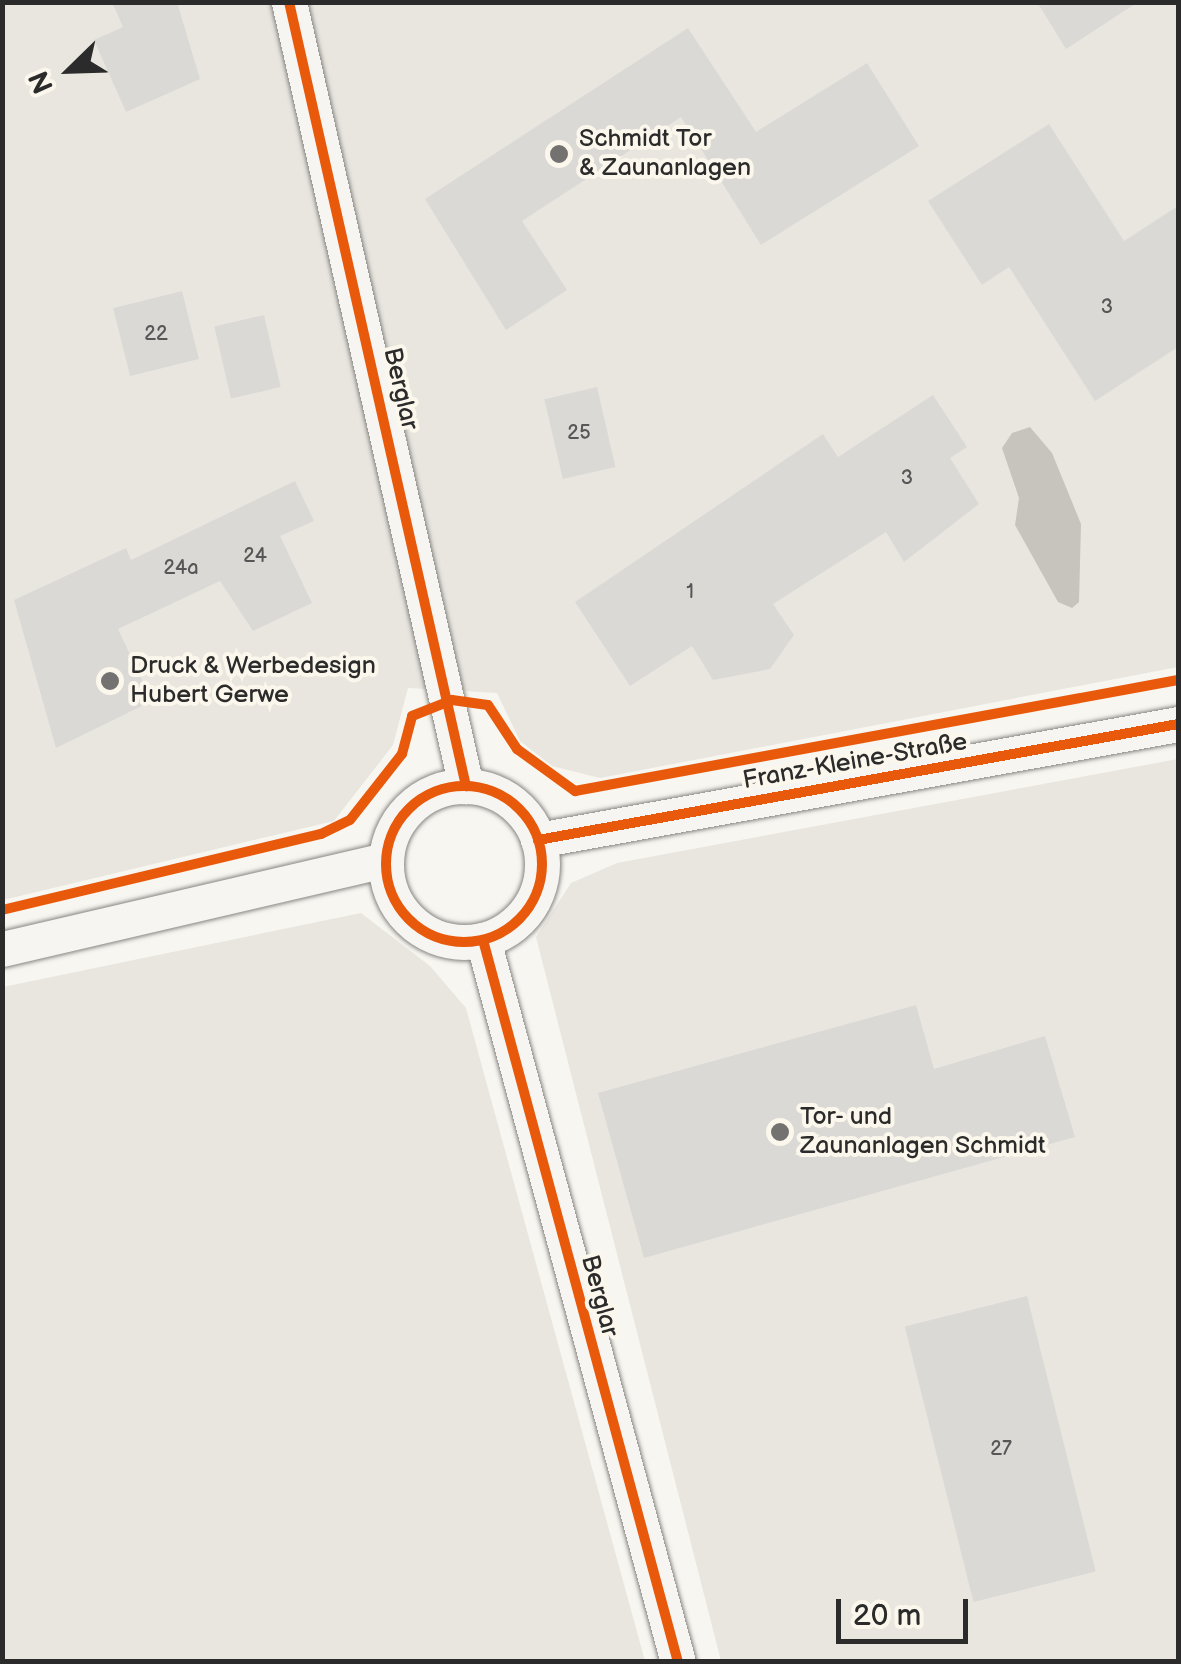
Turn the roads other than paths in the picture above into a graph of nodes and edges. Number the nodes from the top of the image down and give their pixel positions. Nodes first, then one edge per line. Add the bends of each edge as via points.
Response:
1 (289, 2) edge
2 (1178, 724) edge
3 (466, 786) junction
4 (538, 840) junction
5 (385, 860) junction
6 (483, 940) junction
7 (2, 949) edge
8 (678, 1662) edge

1 - 3 street, Berglar
2 - 4 street, Franz-Kleine-Straße
3 - 4 street via 508,800
3 - 5 street via 417,801 396,828
4 - 6 street via 538,891 506,930
5 - 6 street via 398,907 414,925 458,942
5 - 7 street
6 - 8 street, Berglar

